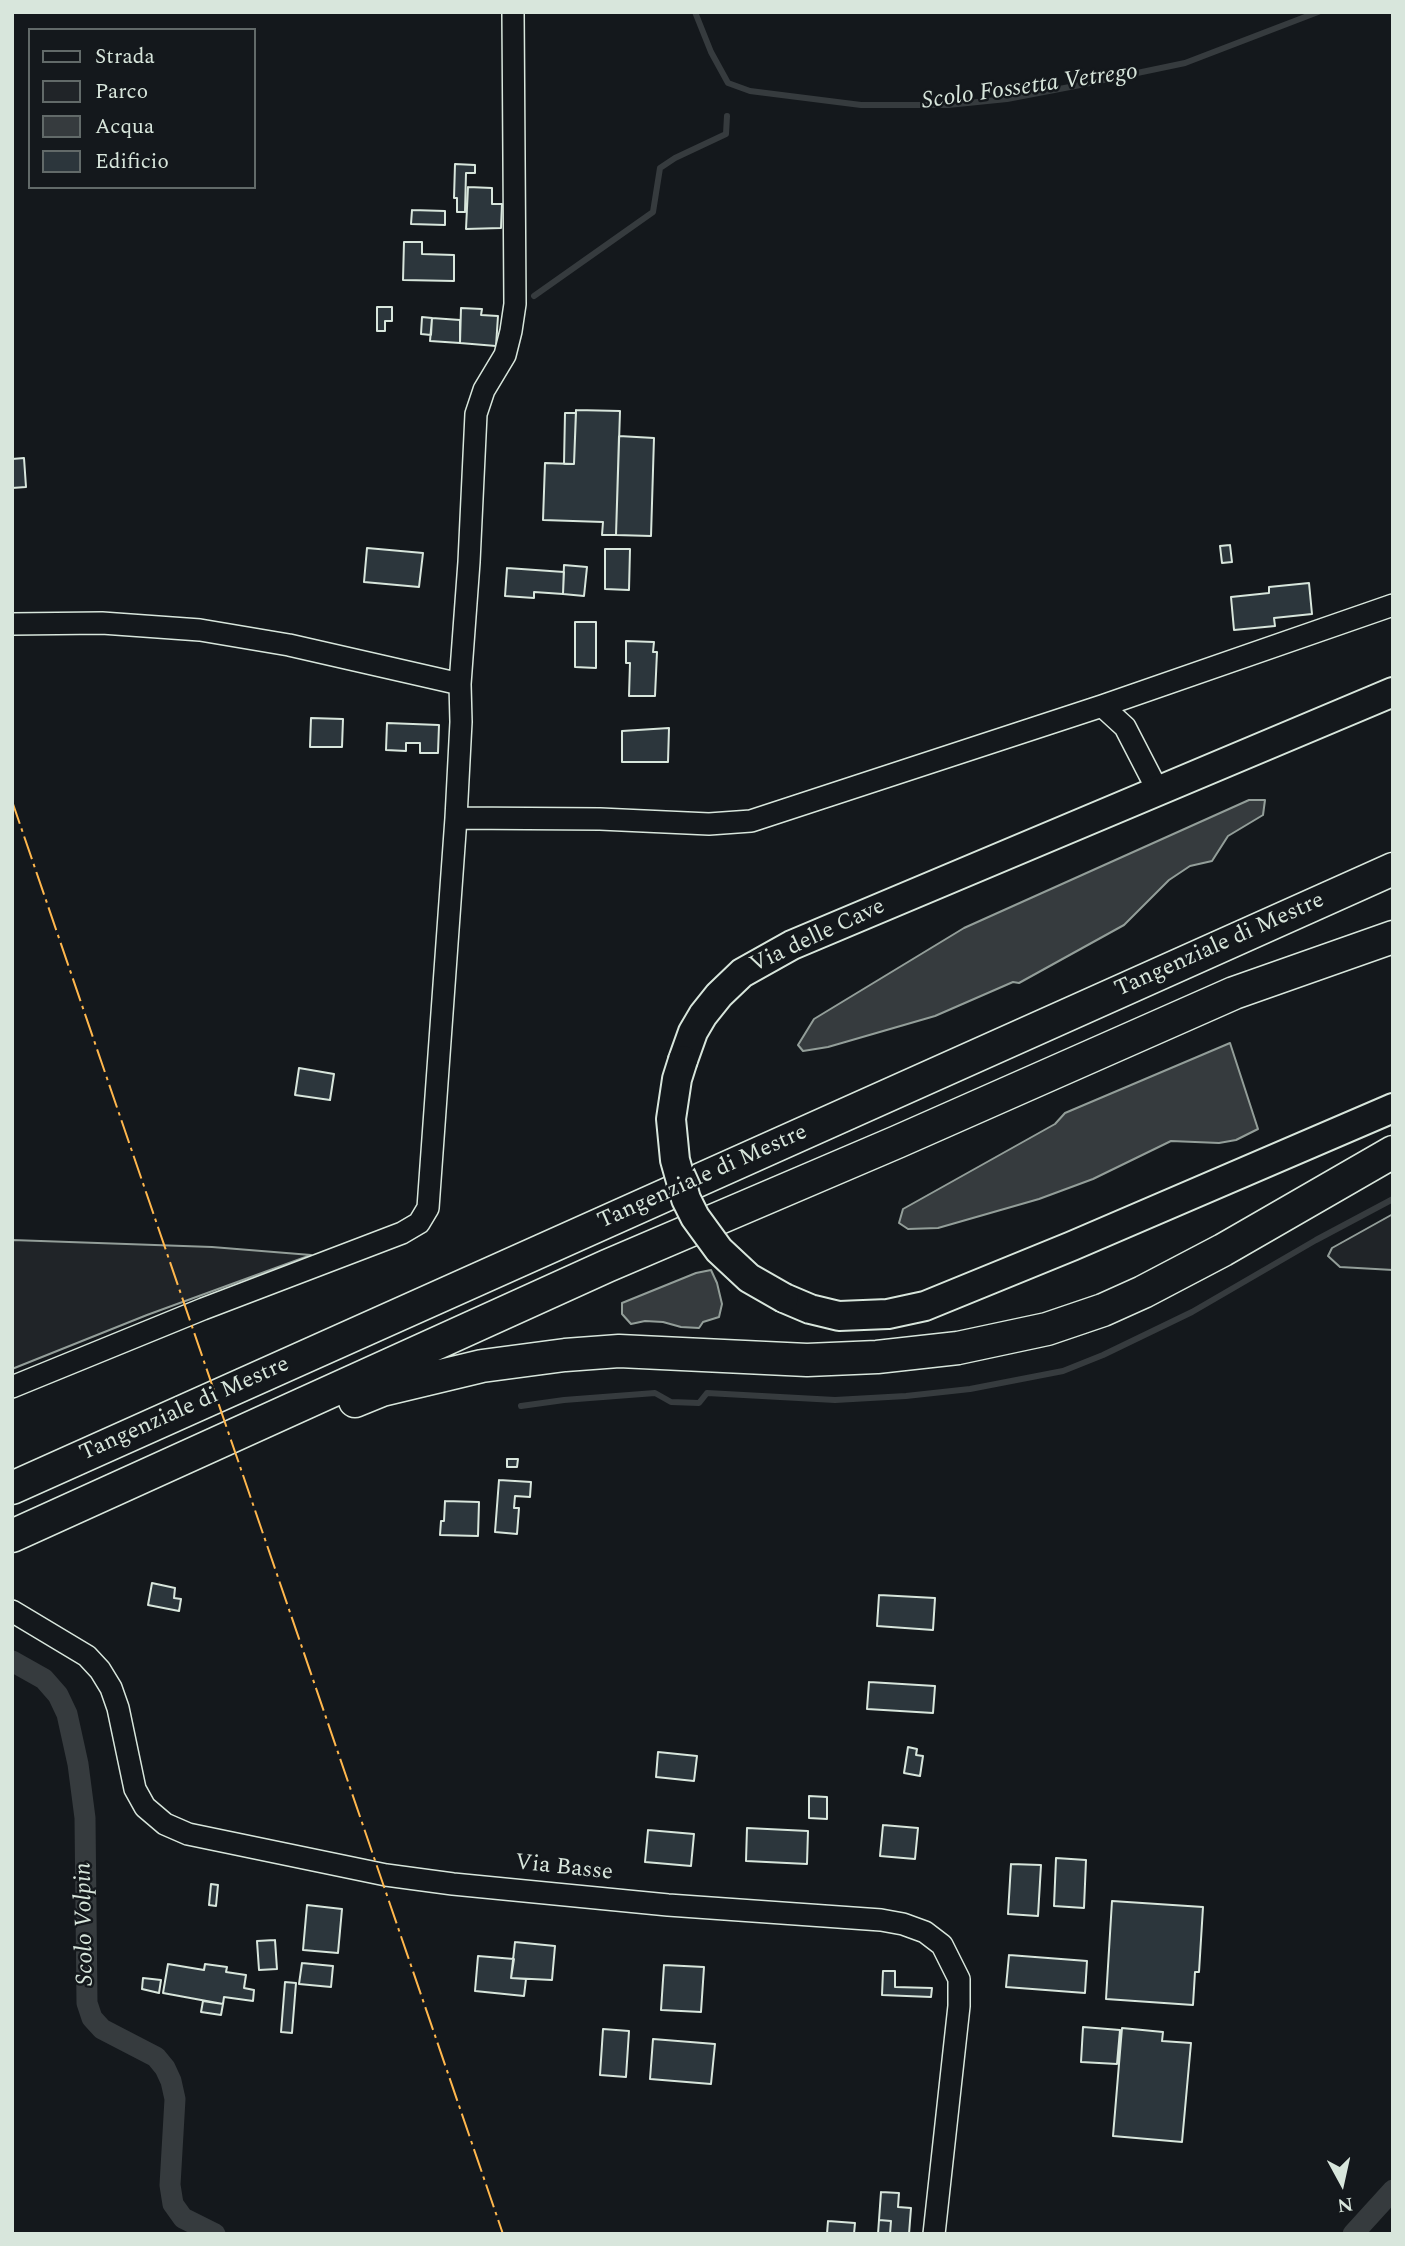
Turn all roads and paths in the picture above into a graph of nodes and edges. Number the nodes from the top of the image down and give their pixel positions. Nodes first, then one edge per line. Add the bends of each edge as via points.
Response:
1 (513, 12) edge
2 (1393, 606) edge
3 (12, 624) edge
4 (460, 684) junction
5 (1393, 692) edge
6 (1102, 706) junction
7 (1158, 791) junction
8 (456, 818) junction
9 (1393, 869) edge
10 (1393, 937) edge
11 (1393, 1108) edge
12 (1393, 1152) edge
13 (12, 1387) edge
14 (12, 1488) edge
15 (101, 1496) junction
16 (12, 1536) edge
17 (12, 1611) edge
18 (934, 2234) edge

1 - 4 street via 515,304 505,355 476,414
2 - 6 street
3 - 4 street via 102,623 200,630
4 - 8 street
5 - 7 main road, Via delle Cave
6 - 7 street via 1125,727
6 - 8 street via 751,821
7 - 11 main road, Via delle Cave, bridge via 782,951 742,973 719,995 698,1023 683,1060 671,1119 674,1160 686,1199 706,1234 748,1278 803,1307 839,1316 888,1314 925,1306
8 - 13 street via 430,1202 423,1219 402,1233
9 - 14 highway, Tangenziale di Mestre
10 - 15 highway via 1234,993 607,1266
12 - 15 highway via 1143,1292 1047,1329 958,1348 877,1357 807,1360 619,1351 482,1366 382,1390
15 - 16 highway, Tangenziale di Mestre
17 - 18 street, Via Basse via 87,1656 100,1670 118,1708 135,1789 145,1807 165,1824 188,1834 386,1875 668,1905 881,1920 925,1932 942,1945 959,1979

